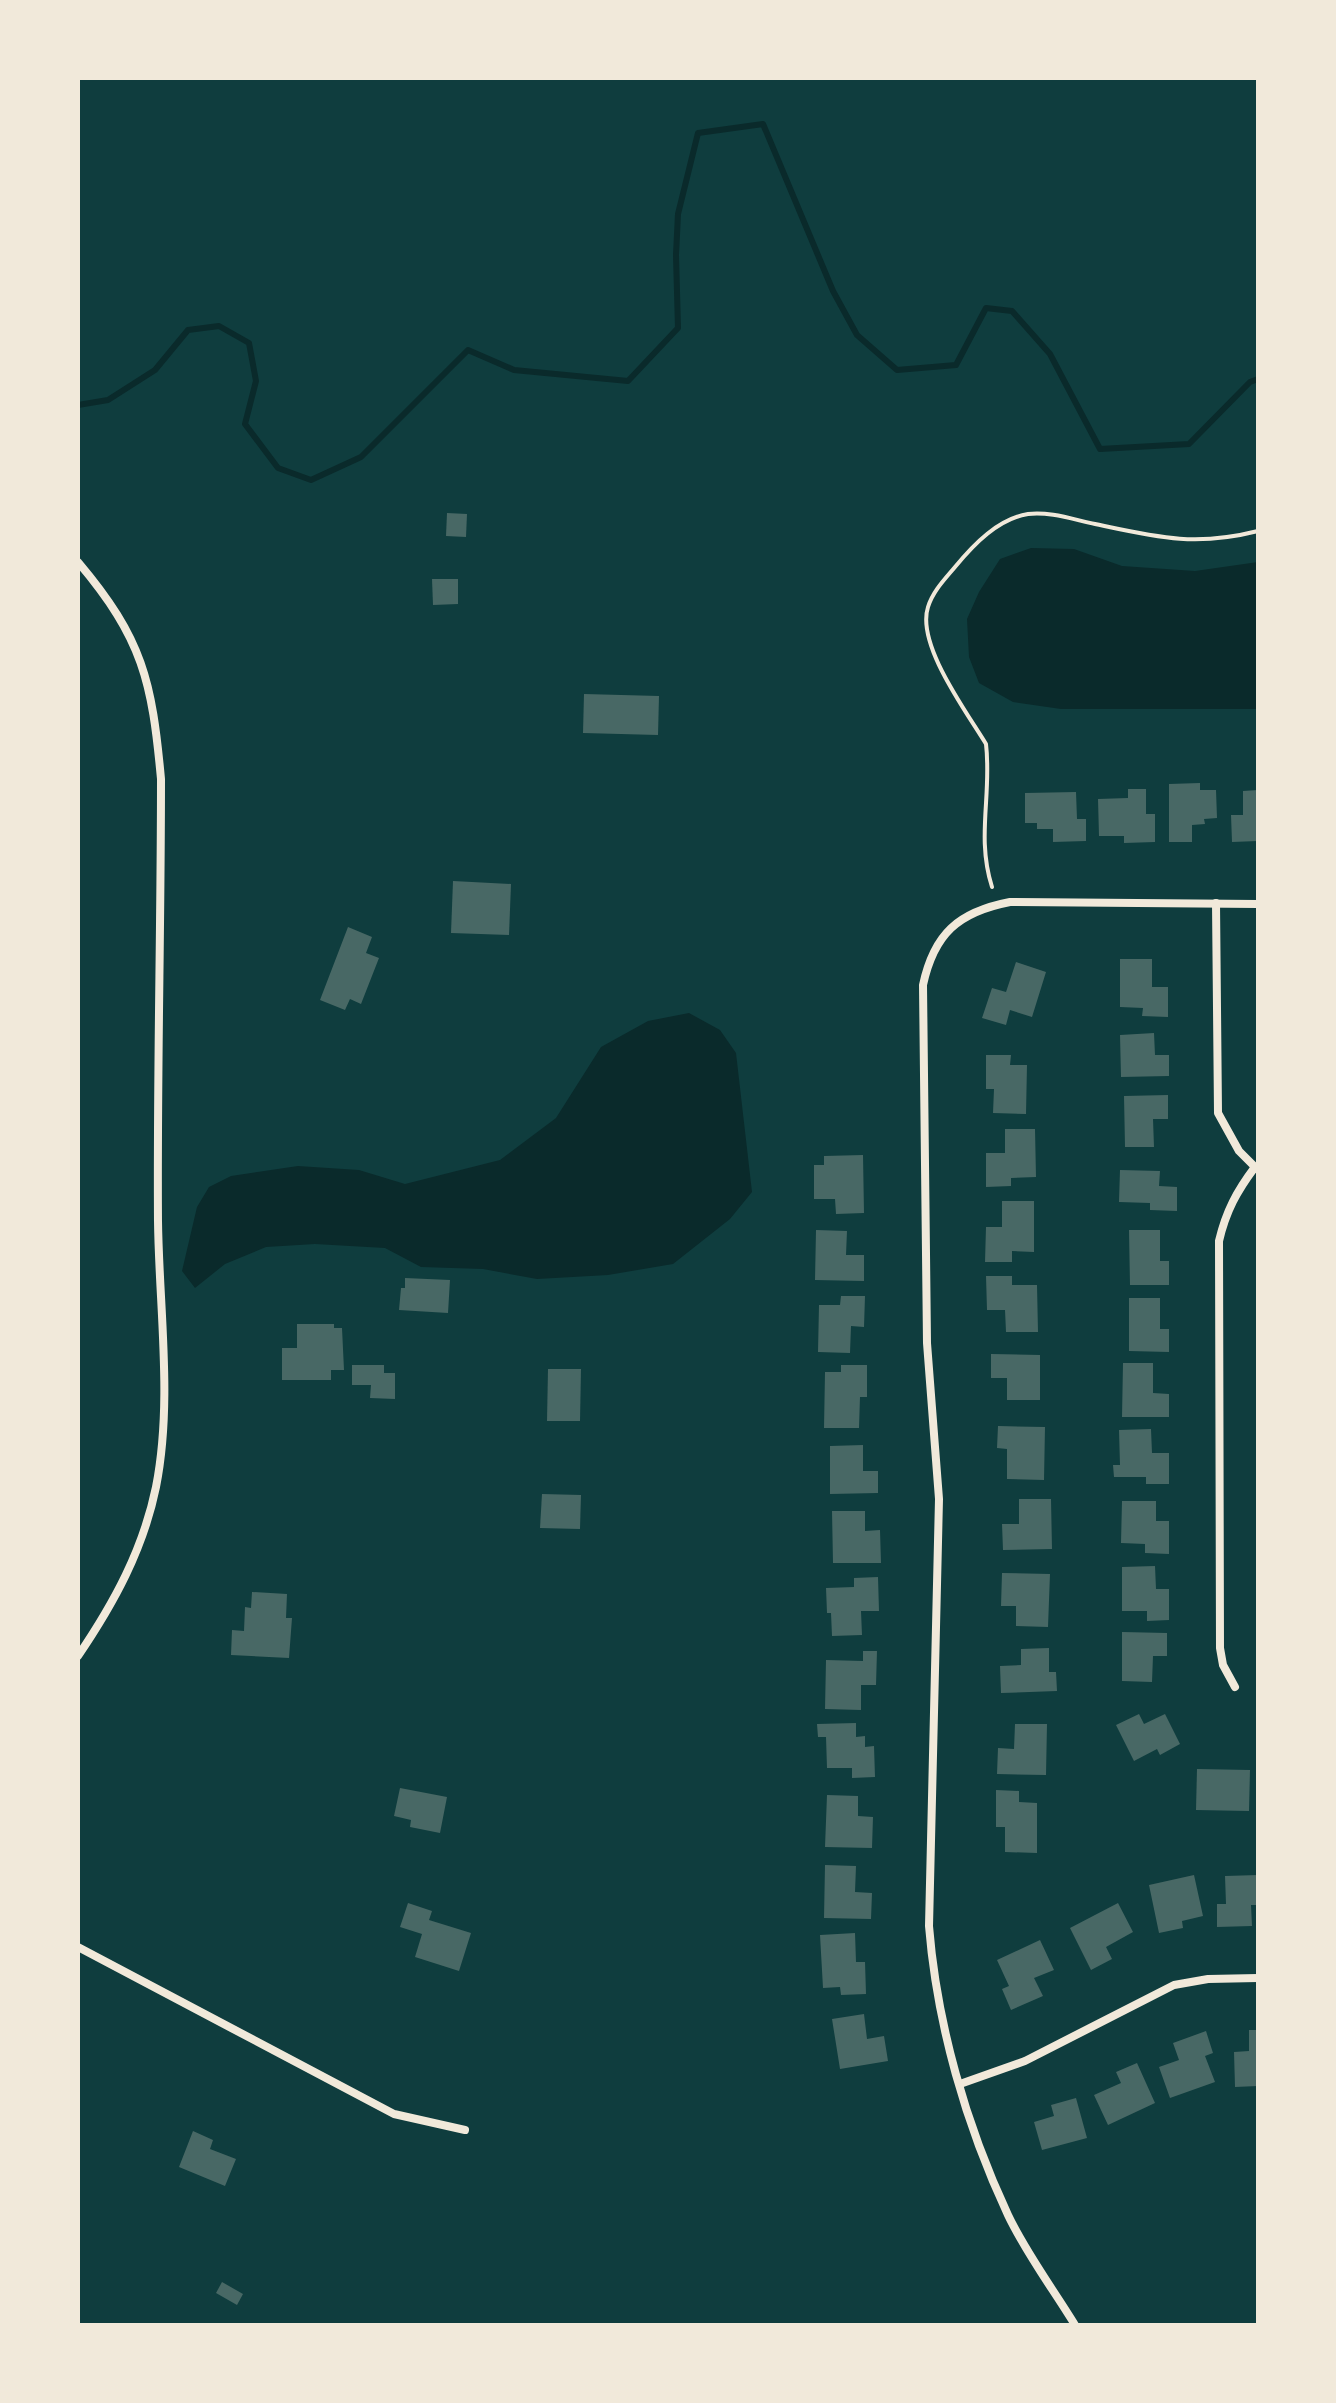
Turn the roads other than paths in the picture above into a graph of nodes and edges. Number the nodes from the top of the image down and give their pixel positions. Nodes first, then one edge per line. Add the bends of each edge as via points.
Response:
1 (78, 562) edge
2 (1216, 903) junction
3 (1258, 904) edge
4 (1256, 1168) edge
5 (78, 1656) edge
6 (1235, 1687) dead end
7 (78, 1947) edge
8 (1258, 1978) edge
9 (960, 2084) junction
10 (465, 2130) dead end
11 (1075, 2325) edge

1 - 5 street via 133,642 156,724 161,779 158,1221 163,1378 161,1459 143,1533 127,1575
2 - 3 street
2 - 4 street via 1218,1113 1229,1137
2 - 9 street via 1010,902 975,911 961,918 935,947 923,985 927,1343 939,1499 929,1926 940,2011
4 - 6 street via 1235,1193 1219,1241 1220,1648
7 - 10 street via 394,2114
8 - 9 street via 1179,1983 1025,2061
9 - 11 street via 1009,2218

